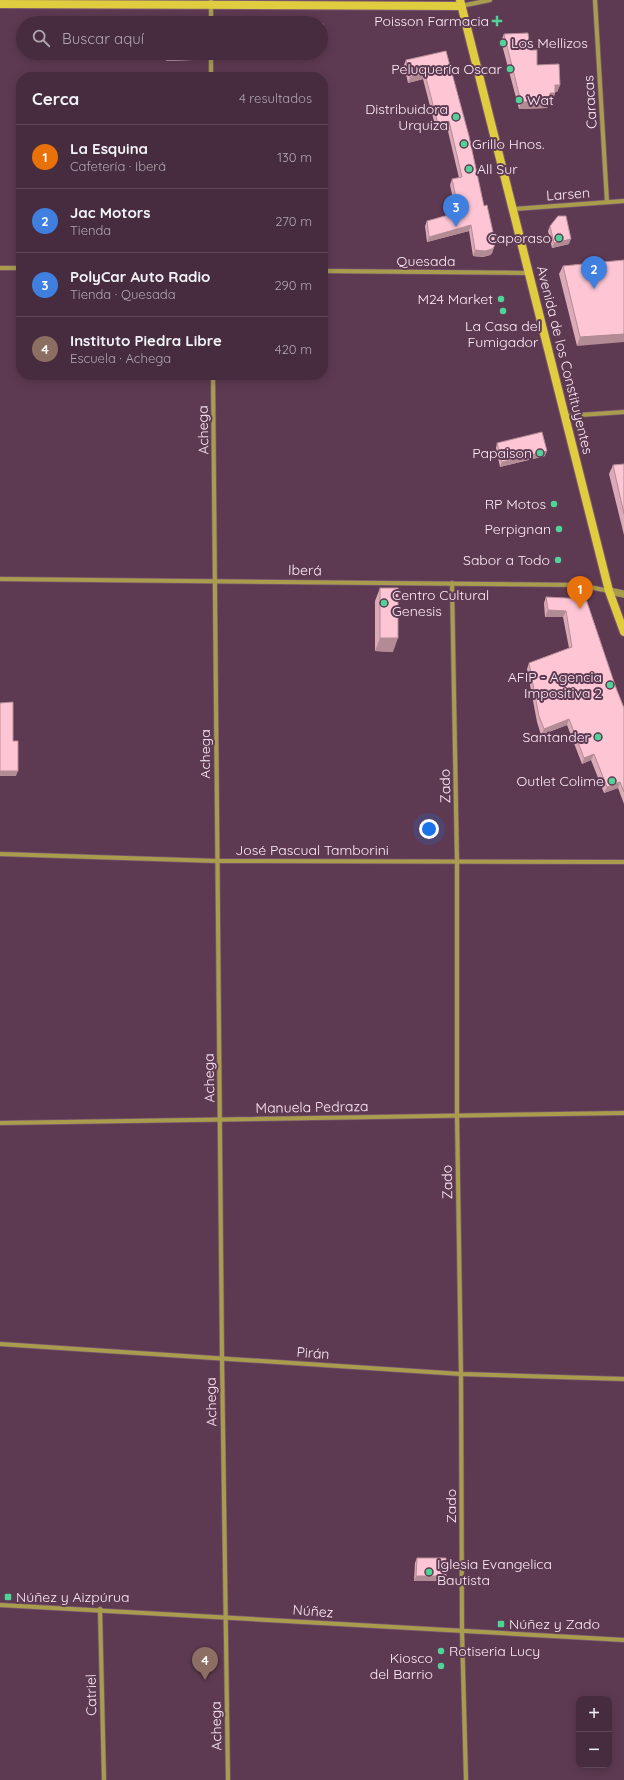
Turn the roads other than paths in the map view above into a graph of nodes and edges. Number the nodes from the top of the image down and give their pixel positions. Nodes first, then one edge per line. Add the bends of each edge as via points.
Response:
1 (490, 0) edge
2 (595, 0) edge
3 (211, 2) edge
4 (461, 3) edge
5 (0, 4) edge
6 (211, 16) edge
7 (211, 60) edge
8 (211, 72) edge
9 (624, 201) edge
10 (607, 202) junction
11 (514, 208) junction
12 (0, 268) edge
13 (16, 268) edge
14 (328, 271) edge
15 (529, 273) junction
16 (213, 380) edge
17 (624, 412) edge
18 (565, 416) junction
19 (0, 579) edge
20 (215, 580) junction
21 (452, 583) junction
22 (609, 591) junction
23 (624, 594) edge
24 (624, 632) edge
25 (0, 854) edge
26 (217, 861) junction
27 (457, 862) junction
28 (624, 862) edge
29 (624, 1113) edge
30 (457, 1115) junction
31 (220, 1120) junction
32 (0, 1123) edge
33 (0, 1344) edge
34 (222, 1358) junction
35 (462, 1374) junction
36 (624, 1379) edge
37 (0, 1605) edge
38 (100, 1609) junction
39 (225, 1616) junction
40 (462, 1631) junction
41 (624, 1640) edge
42 (104, 1780) edge
43 (228, 1780) edge
44 (466, 1780) edge

1 - 4 street
2 - 10 street, Caracas
3 - 4 main road
3 - 5 main road
3 - 6 street
4 - 11 main road, Avenida de los Constituyentes
7 - 8 street
9 - 10 street, Larsen
10 - 11 street, Larsen
11 - 15 main road, Avenida de los Constituyentes
12 - 13 street
14 - 15 street, Quesada
15 - 18 main road, Avenida de los Constituyentes
16 - 20 street, Achega
17 - 18 street
18 - 22 main road, Avenida de los Constituyentes
19 - 20 street, Iberá
20 - 21 street, Iberá
20 - 26 street, Achega
21 - 22 street, Iberá via 580,585
21 - 27 street, Zado
22 - 23 street
22 - 24 main road, Avenida de los Constituyentes
25 - 26 street, José Pascual Tamborini
26 - 27 street, José Pascual Tamborini
26 - 31 street, Achega
27 - 28 street, José Pascual Tamborini
27 - 30 street, Zado
29 - 30 street, Manuela Pedraza
30 - 31 street, Manuela Pedraza
30 - 35 street, Zado
31 - 32 street, Manuela Pedraza
31 - 34 street, Achega
33 - 34 street, Pirán
34 - 35 street, Pirán
34 - 39 street, Achega
35 - 36 street, Pirán
35 - 40 street, Zado
37 - 38 street, Núñez
38 - 39 street, Núñez
38 - 42 street, Catriel
39 - 40 street, Núñez
39 - 43 street, Achega
40 - 41 street, Núñez
40 - 44 street, Zado

